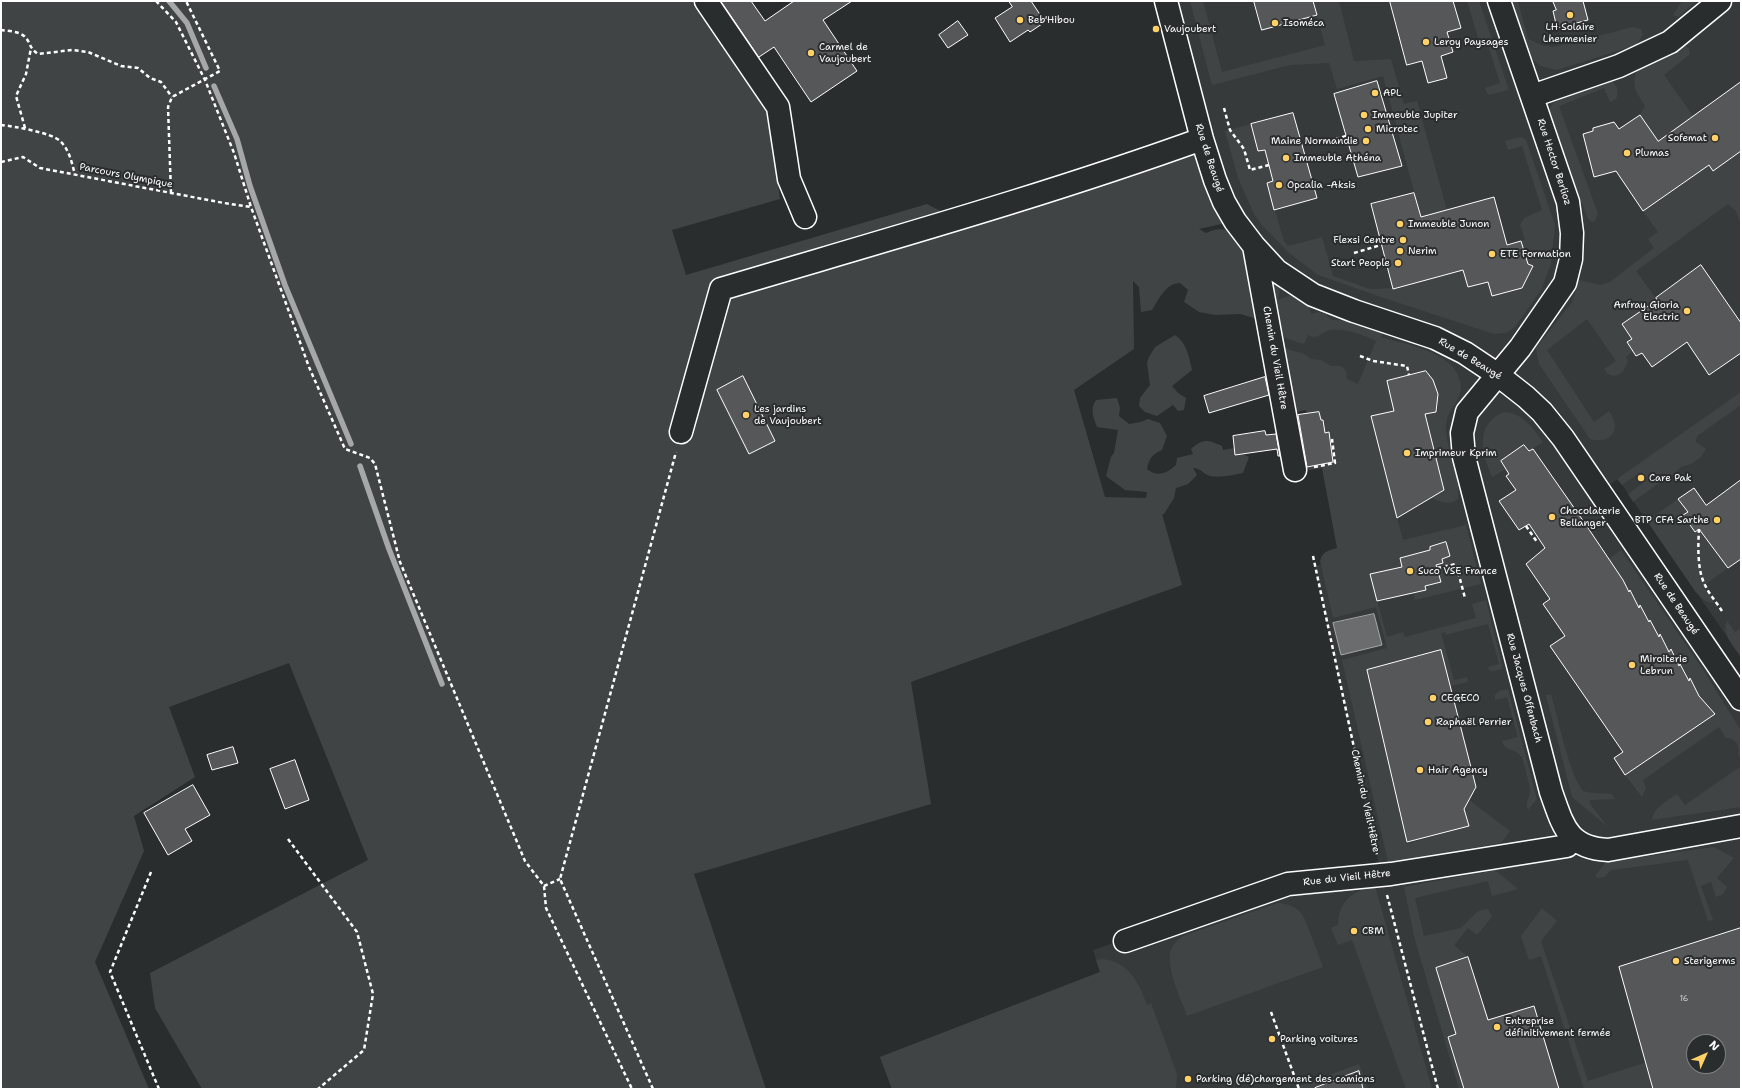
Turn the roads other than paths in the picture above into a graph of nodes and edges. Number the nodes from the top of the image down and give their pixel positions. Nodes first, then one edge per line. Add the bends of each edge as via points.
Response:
1 (706, 1) edge
2 (1166, 1) edge
3 (1499, 1) edge
4 (1720, 1) edge
5 (1532, 96) junction
6 (1202, 139) junction
7 (805, 217) dead end
8 (1254, 246) junction
9 (1498, 375) junction
10 (681, 432) road end
11 (1295, 470) road end
12 (1741, 699) edge
13 (1741, 826) edge
14 (1573, 838) junction
15 (1125, 941) dead end

1 - 7 street via 778,107 790,179
2 - 6 street, Rue de Beaugé
3 - 5 street, Rue Hector Berlioz
4 - 5 street via 1670,42 1616,67
5 - 9 street, Rue Hector Berlioz via 1568,202 1572,233 1571,260 1565,283
6 - 8 street, Rue de Beaugé via 1224,202
6 - 10 street via 1144,160 956,219 721,289
8 - 9 street, Rue de Beaugé via 1277,271 1312,295 1354,312 1435,338 1465,353
8 - 11 street, Chemin du Vieil Hêtre
9 - 12 street, Rue de Beaugé via 1537,407 1563,438
9 - 14 street, Rue Jacques Offenbach via 1467,412 1462,433 1464,457 1551,792 1563,824
13 - 14 street, Rue Jacques Offenbach via 1608,850 1596,850
14 - 15 street, Rue du Vieil Hêtre via 1567,846 1381,874 1288,884

